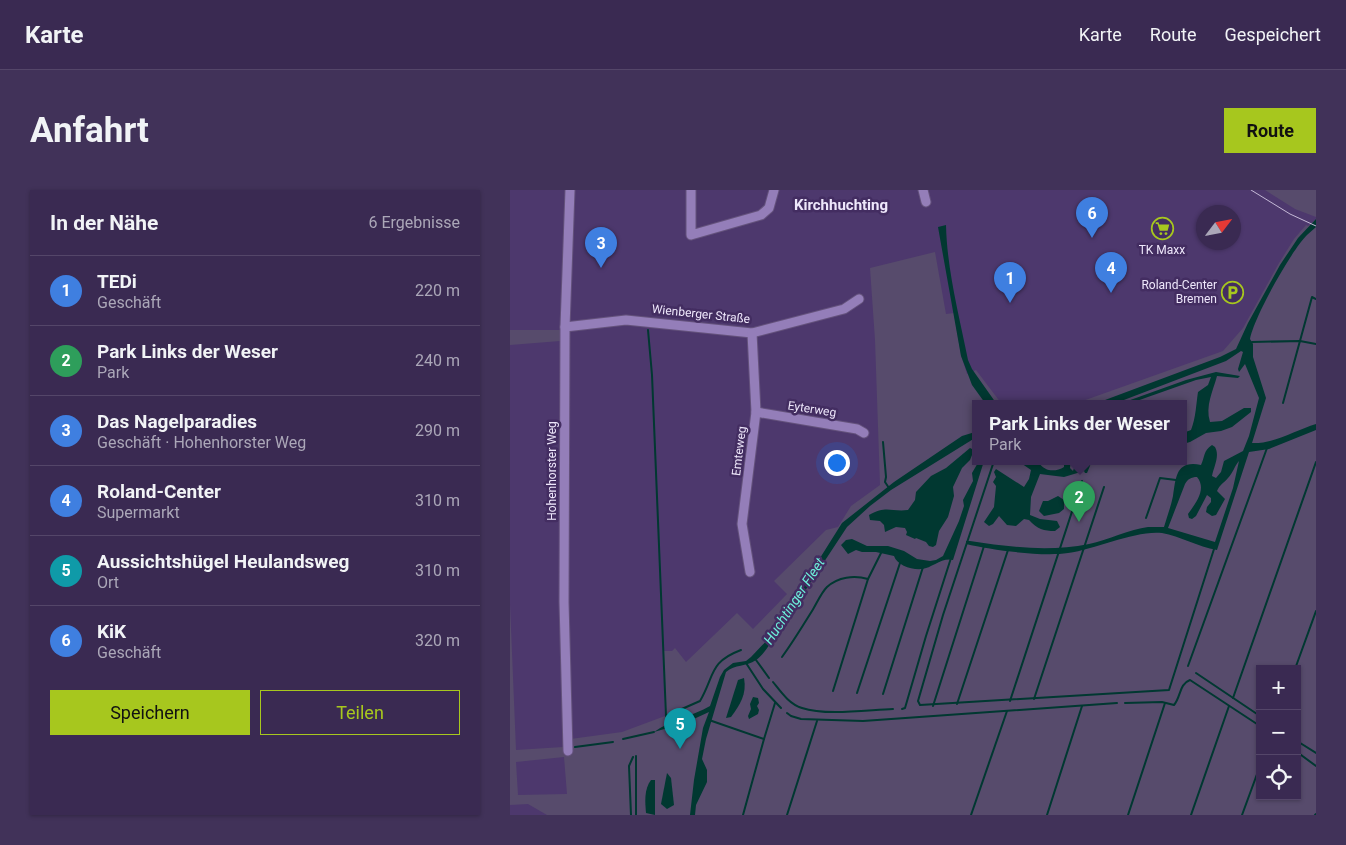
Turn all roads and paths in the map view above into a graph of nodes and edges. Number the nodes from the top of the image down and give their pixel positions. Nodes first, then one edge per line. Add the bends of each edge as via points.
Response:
1 (570, 190) edge
2 (691, 190) edge
3 (774, 190) edge
4 (923, 190) edge
5 (926, 202) dead end
6 (858, 299) dead end
7 (566, 327) junction
8 (752, 333) junction
9 (756, 412) junction
10 (864, 433) dead end
11 (750, 572) dead end
12 (568, 751) dead end

1 - 7 street, Hohenhorster Weg
2 - 3 street via 691,235 761,215 770,208
4 - 5 street
6 - 8 street, Wienberger Straße via 844,309
7 - 8 street, Wienberger Straße via 636,320
7 - 12 street, Hohenhorster Weg via 564,602
8 - 9 street, Emteweg
9 - 10 street, Eyterweg via 857,429
9 - 11 street, Emteweg via 742,524

